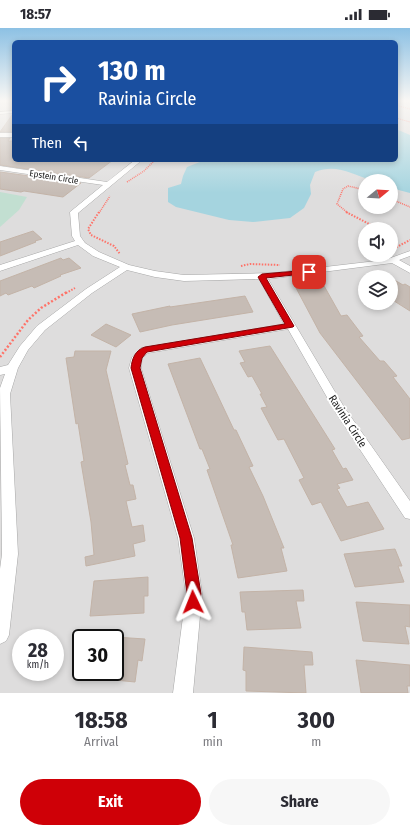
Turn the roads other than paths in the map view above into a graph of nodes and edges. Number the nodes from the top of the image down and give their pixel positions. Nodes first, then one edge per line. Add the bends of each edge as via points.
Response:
1 (0, 135) edge
2 (12, 135) edge
3 (136, 162) edge
4 (0, 168) edge
5 (108, 184) junction
6 (80, 242) junction
7 (410, 253) edge
8 (398, 258) edge
9 (124, 262) junction
10 (382, 262) edge
11 (396, 262) edge
12 (0, 268) edge
13 (410, 270) edge
14 (262, 277) junction
15 (290, 326) junction
16 (6, 369) edge
17 (410, 514) edge
18 (0, 635) edge
19 (183, 693) edge

1 - 2 street
3 - 5 street
4 - 5 street, Epstein Circle
5 - 6 street via 74,212 76,236
6 - 9 street via 96,254
6 - 12 street
7 - 8 street
9 - 14 street via 155,274 184,278
9 - 16 street via 41,328
10 - 14 street
11 - 13 street
14 - 15 street, Ravinia Circle
15 - 17 street, Ravinia Circle via 340,410
15 - 19 street via 145,350 138,357 135,368 186,538 193,584
16 - 18 street via 4,394 10,554

